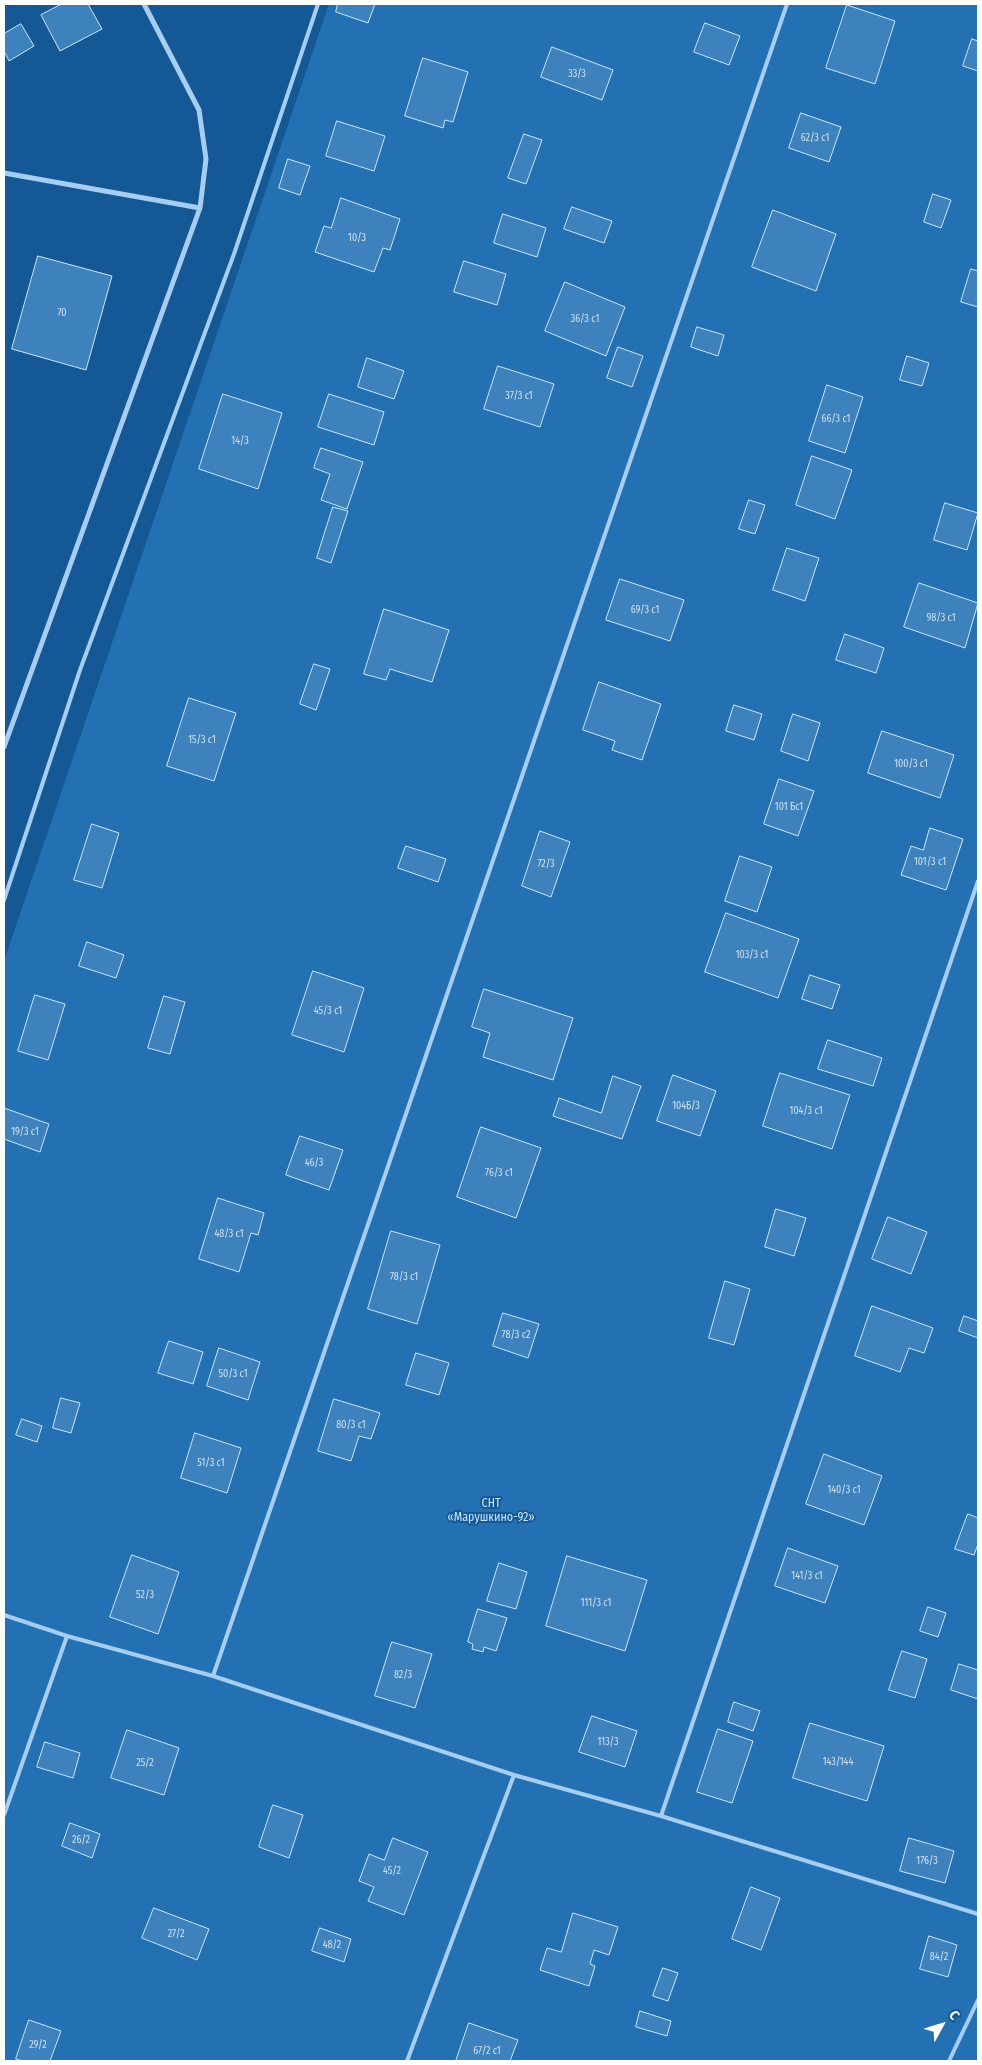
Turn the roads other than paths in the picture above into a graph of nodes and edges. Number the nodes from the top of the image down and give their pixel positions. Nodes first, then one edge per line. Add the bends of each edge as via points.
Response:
1 (144, 4) edge
2 (318, 4) edge
3 (787, 4) edge
4 (4, 173) edge
5 (200, 208) junction
6 (4, 747) edge
7 (978, 881) edge
8 (4, 900) edge
9 (4, 1615) edge
10 (68, 1636) junction
11 (213, 1676) junction
12 (514, 1775) junction
13 (4, 1815) edge
14 (661, 1816) junction
15 (978, 1914) edge
16 (978, 2000) edge
17 (407, 2061) edge
18 (950, 2061) edge

1 - 5 street via 199,110 206,160
2 - 8 lane via 234,254 80,670
3 - 11 lane
4 - 5 street
5 - 6 street
7 - 14 lane
9 - 10 lane
10 - 11 lane
10 - 13 lane
11 - 12 lane
12 - 14 lane
12 - 17 lane
14 - 15 lane
16 - 18 lane

